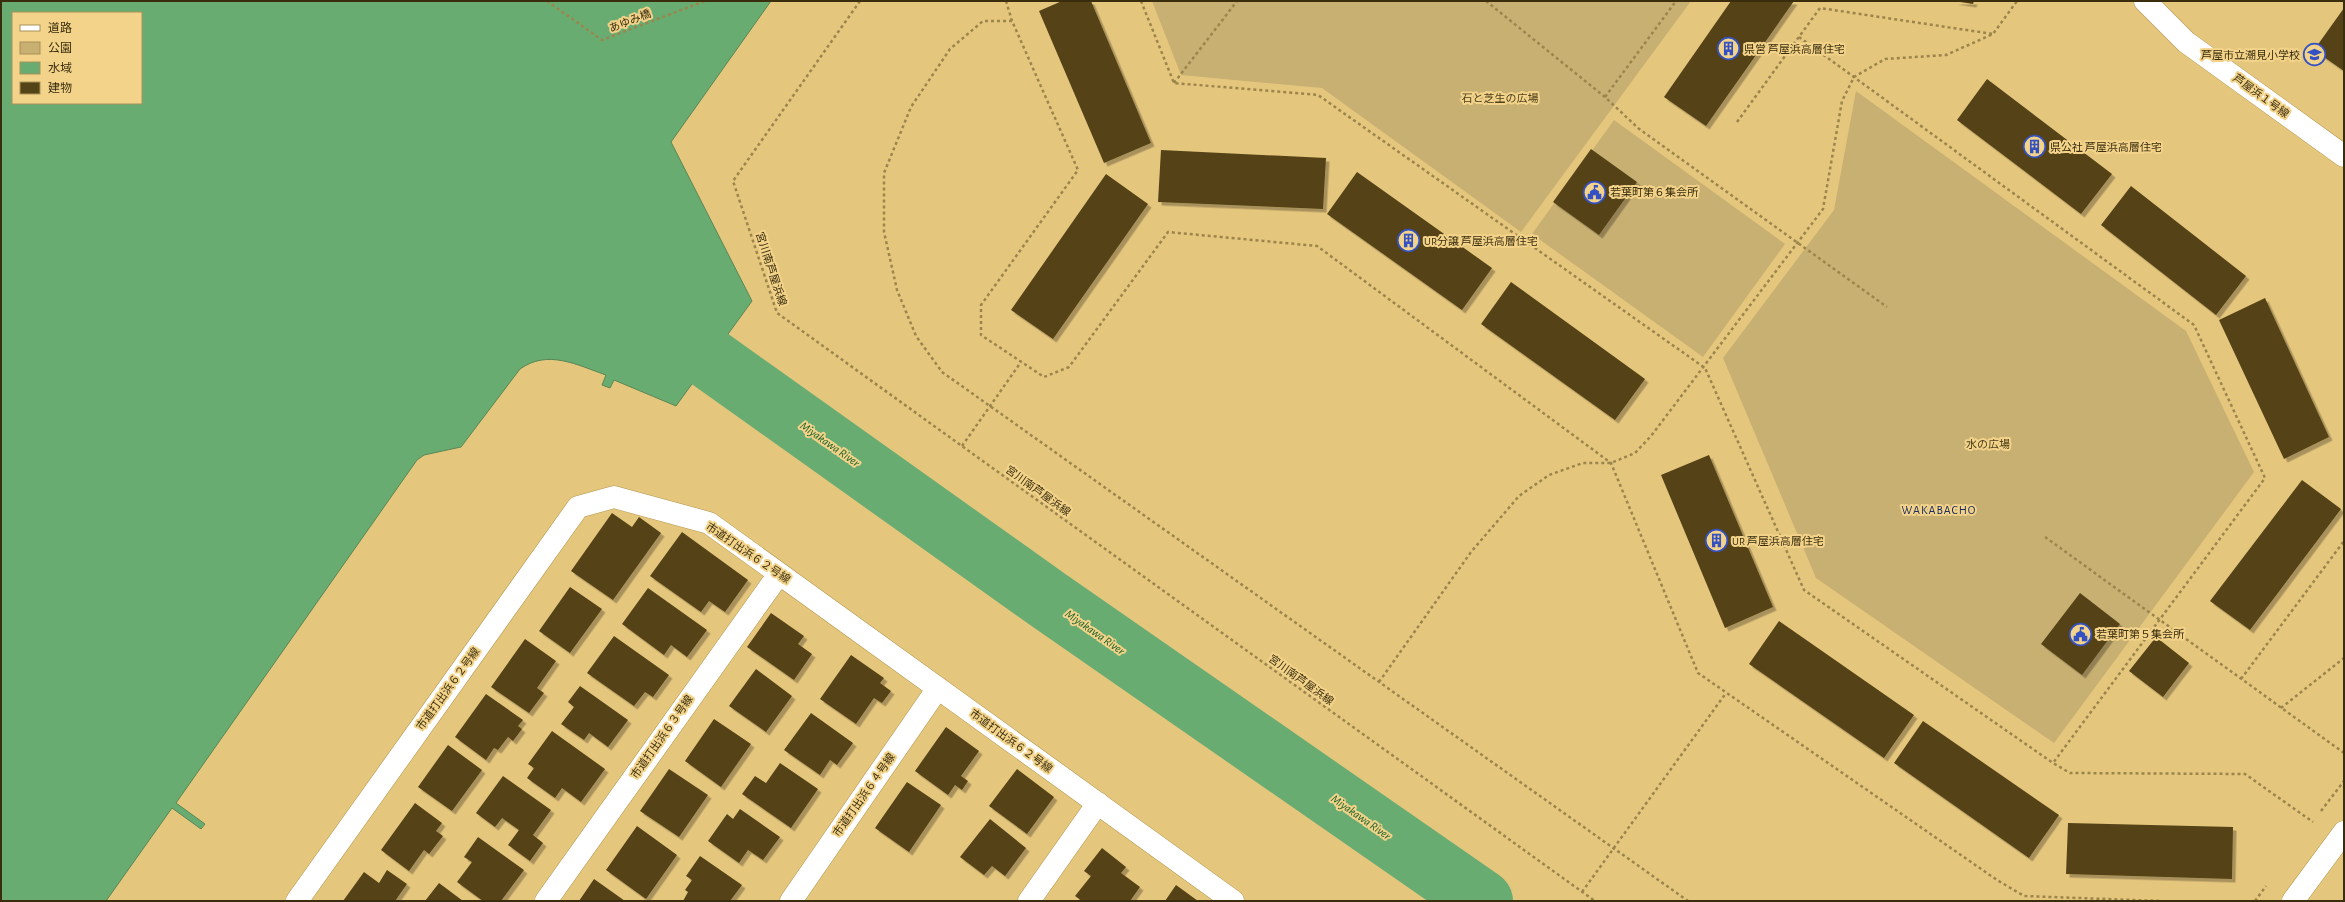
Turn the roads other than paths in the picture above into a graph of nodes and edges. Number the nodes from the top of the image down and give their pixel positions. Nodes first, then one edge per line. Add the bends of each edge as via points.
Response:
1 (2145, 1) edge
2 (2344, 156) edge
3 (779, 574) junction
4 (938, 688) junction
5 (1098, 803) junction
6 (2344, 832) edge
7 (1233, 900) edge
8 (297, 901) edge
9 (546, 901) edge
10 (790, 901) edge
11 (1029, 901) edge
12 (2293, 901) edge

1 - 2 street, 芦屋浜１号線 via 2186,42
3 - 4 street, 市道打出浜６２号線
3 - 8 street, 市道打出浜６２号線 via 709,523 614,496 578,507
3 - 9 street, 市道打出浜６３号線
4 - 5 street, 市道打出浜６２号線
4 - 10 street, 市道打出浜６４号線
5 - 7 street, 市道打出浜６２号線
5 - 11 street
6 - 12 street

